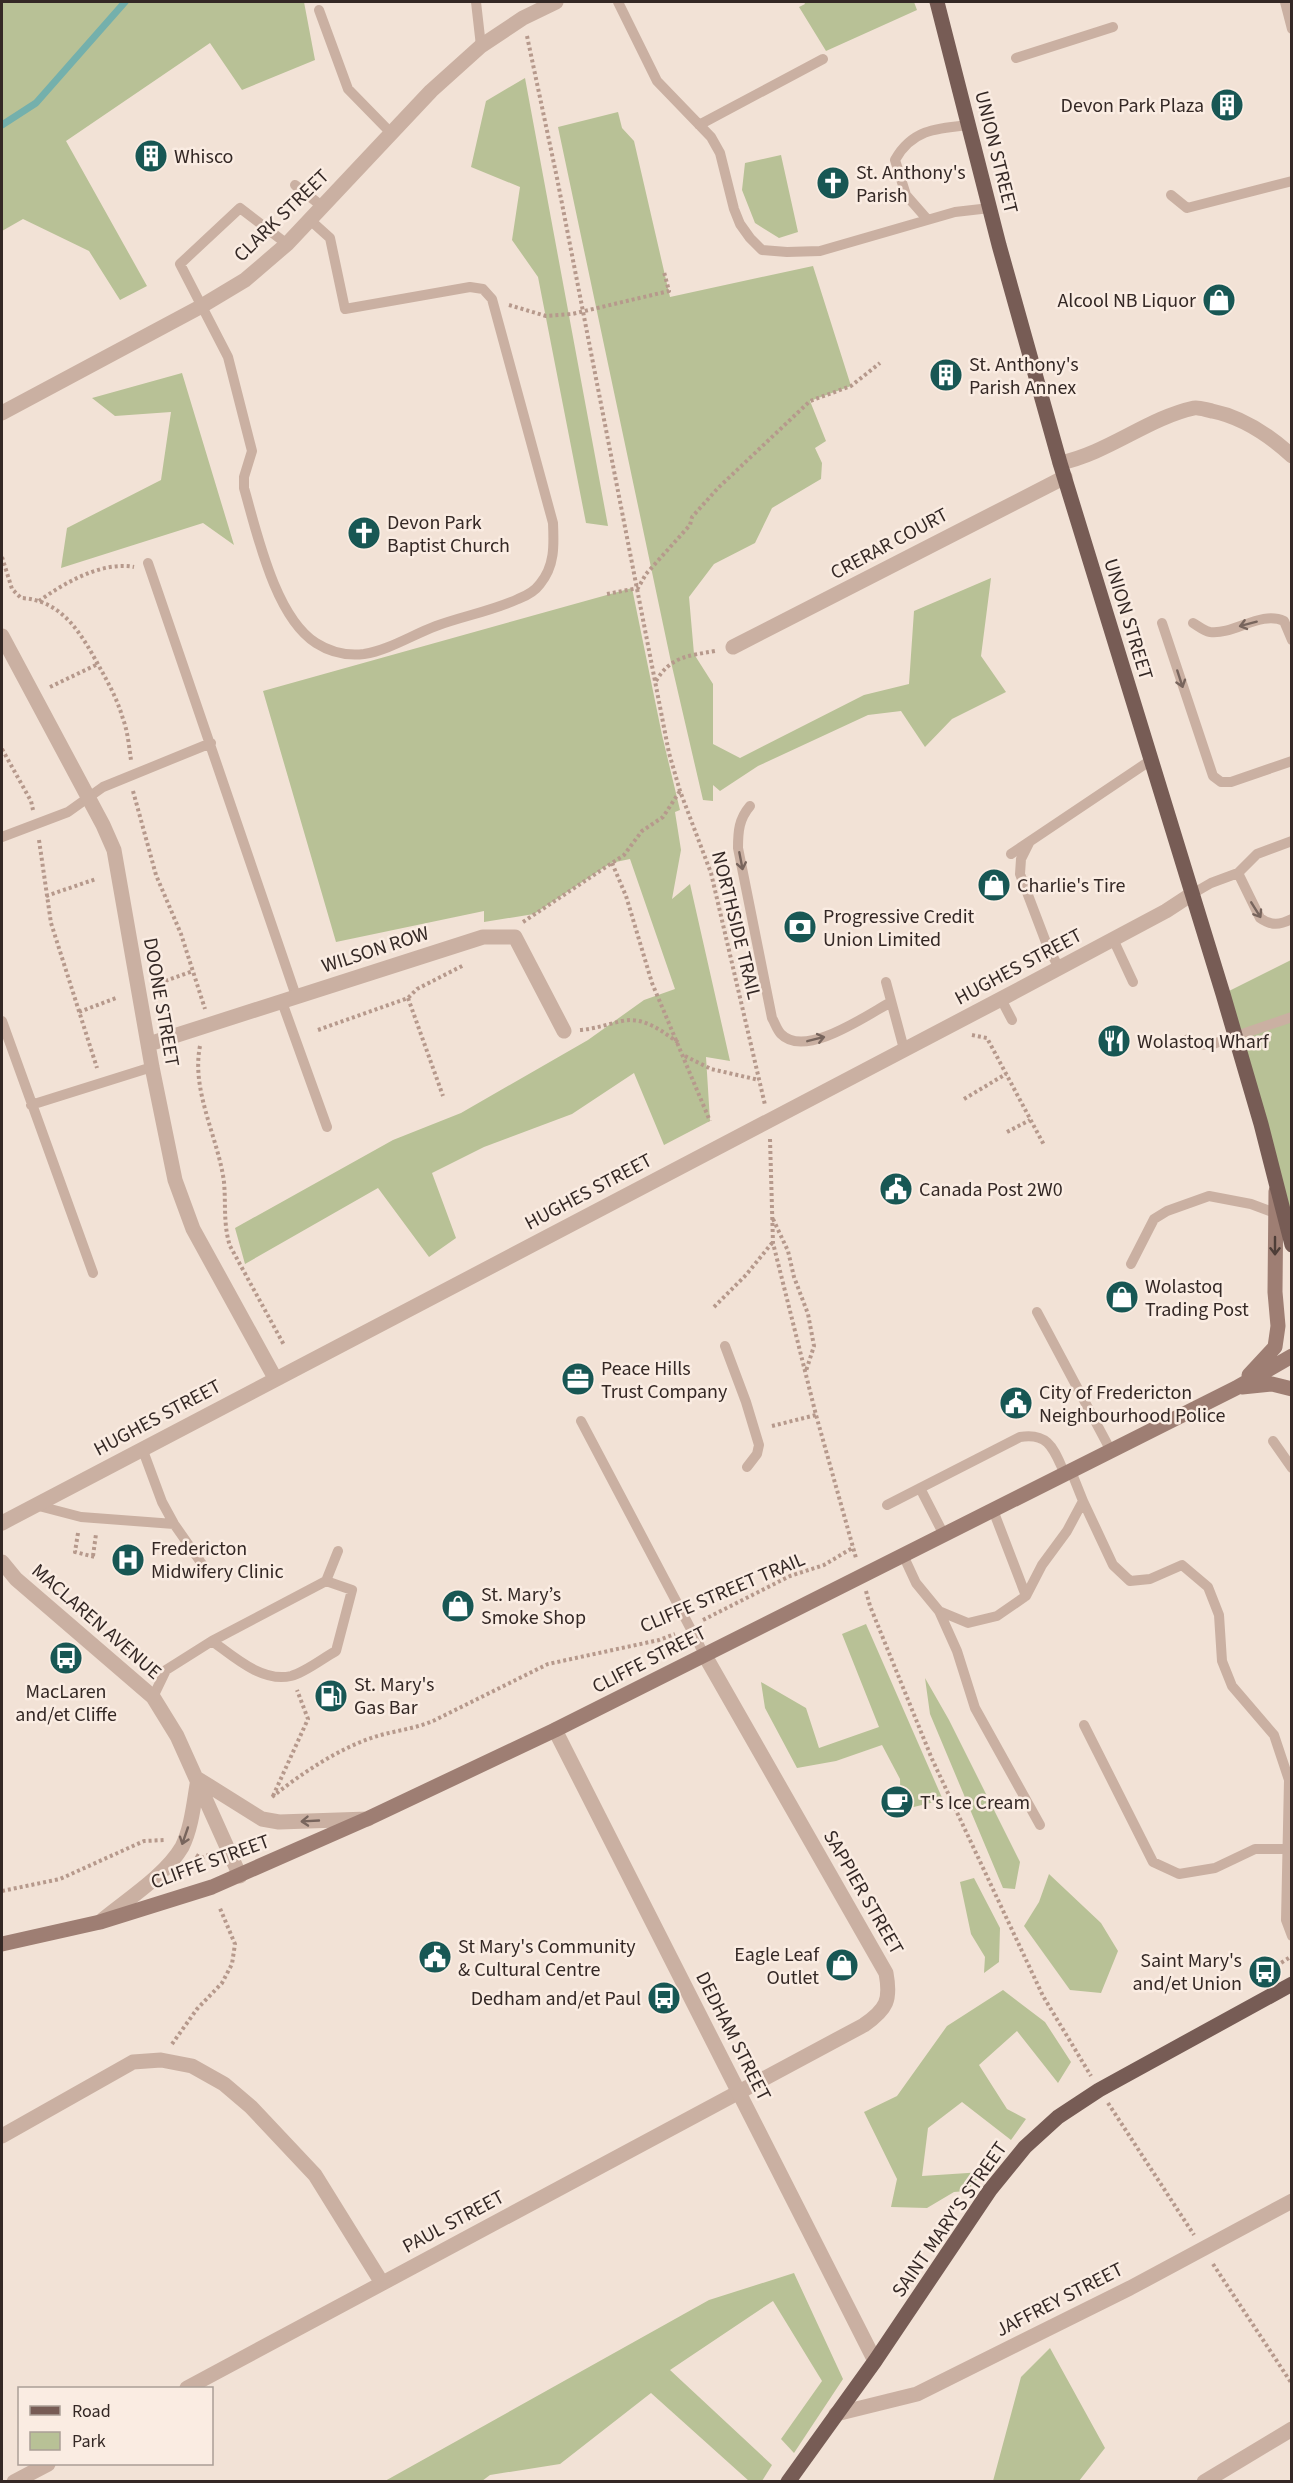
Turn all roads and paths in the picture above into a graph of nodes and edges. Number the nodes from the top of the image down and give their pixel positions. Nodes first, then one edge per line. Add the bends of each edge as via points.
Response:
1 (476, 2) edge
2 (556, 2) edge
3 (618, 2) edge
4 (937, 2) edge
5 (1286, 2) edge
6 (320, 10) dead end
7 (523, 18) junction
8 (1113, 27) dead end
9 (1292, 29) edge
10 (481, 46) junction
11 (1016, 58) dead end
12 (823, 59) dead end
13 (699, 124) junction
14 (969, 125) junction
15 (391, 133) junction
16 (1292, 181) edge
17 (295, 185) dead end
18 (1171, 195) dead end
19 (323, 207) junction
20 (990, 208) junction
21 (927, 219) junction
22 (310, 220) junction
23 (287, 243) junction
24 (664, 272) dead end
25 (492, 298) junction
26 (200, 307) junction
27 (582, 312) junction
28 (880, 363) dead end
29 (2, 413) edge
30 (1292, 456) edge
31 (1063, 470) junction
32 (2, 557) edge
33 (148, 563) joint
34 (638, 588) junction
35 (607, 594) dead end
36 (38, 601) junction
37 (1162, 623) dead end
38 (1193, 623) dead end
39 (2, 636) edge
40 (1292, 640) edge
41 (733, 648) joint
42 (98, 664) junction
43 (656, 682) junction
44 (33, 696) junction
45 (212, 743) junction
46 (2, 749) edge
47 (1151, 760) junction
48 (1292, 761) edge
49 (132, 775) junction
50 (88, 798) junction
51 (750, 806) dead end
52 (36, 824) junction
53 (2, 837) edge
54 (1292, 841) edge
55 (1029, 843) junction
56 (1011, 854) dead end
57 (612, 863) dead end
58 (1238, 873) junction
59 (96, 879) dead end
60 (1192, 894) junction
61 (46, 896) junction
62 (1292, 919) edge
63 (1113, 939) junction
64 (1059, 968) junction
65 (193, 971) junction
66 (886, 982) dead end
67 (1133, 982) dead end
68 (140, 991) junction
69 (297, 996) junction
70 (116, 998) dead end
71 (408, 998) dead end
72 (1001, 999) junction
73 (282, 1002) junction
74 (891, 1002) junction
75 (79, 1012) junction
76 (1292, 1017) edge
77 (1012, 1020) dead end
78 (2, 1021) edge
79 (204, 1026) junction
80 (942, 1029) junction
81 (564, 1030) joint
82 (1235, 1036) junction
83 (1188, 1039) dead end
84 (149, 1044) junction
85 (679, 1044) junction
86 (904, 1049) junction
87 (684, 1056) junction
88 (152, 1068) junction
89 (1006, 1074) junction
90 (759, 1080) junction
91 (101, 1083) junction
92 (443, 1096) dead end
93 (964, 1099) dead end
94 (31, 1105) junction
95 (766, 1107) dead end
96 (710, 1120) dead end
97 (1030, 1120) junction
98 (327, 1127) dead end
99 (1007, 1132) dead end
100 (770, 1137) dead end
101 (1044, 1145) dead end
102 (1276, 1187) junction
103 (1275, 1213) junction
104 (771, 1215) junction
105 (773, 1243) junction
106 (1292, 1245) edge
107 (1131, 1264) dead end
108 (93, 1273) dead end
109 (714, 1307) dead end
110 (1037, 1312) dead end
111 (284, 1345) dead end
112 (725, 1346) dead end
113 (1292, 1356) edge
114 (805, 1371) junction
115 (274, 1378) junction
116 (1236, 1388) junction
117 (1292, 1389) edge
118 (816, 1415) junction
119 (581, 1421) dead end
120 (772, 1426) dead end
121 (1273, 1441) dead end
122 (142, 1448) junction
123 (1111, 1451) junction
124 (747, 1467) dead end
125 (1292, 1468) edge
126 (1068, 1472) junction
127 (920, 1488) junction
128 (1083, 1501) junction
129 (34, 1505) junction
130 (888, 1505) dead end
131 (993, 1510) junction
132 (81, 1517) junction
133 (2, 1523) edge
134 (174, 1524) junction
135 (944, 1535) junction
136 (94, 1546) dead end
137 (854, 1547) junction
138 (338, 1551) dead end
139 (903, 1555) junction
140 (856, 1557) dead end
141 (2, 1562) edge
142 (202, 1564) dead end
143 (326, 1581) junction
144 (867, 1593) dead end
145 (1026, 1596) junction
146 (939, 1611) junction
147 (689, 1628) junction
148 (212, 1641) junction
149 (704, 1654) junction
150 (292, 1676) junction
151 (153, 1697) junction
152 (1084, 1725) dead end
153 (555, 1730) junction
154 (198, 1779) junction
155 (369, 1818) junction
156 (1040, 1825) dead end
157 (171, 1840) dead end
158 (1286, 1849) junction
159 (201, 1858) dead end
160 (204, 1866) dead end
161 (240, 1876) junction
162 (2, 1891) edge
163 (219, 1906) dead end
164 (100, 1922) junction
165 (1292, 1936) edge
166 (2, 1944) edge
167 (1292, 1956) edge
168 (1271, 1969) dead end
169 (1292, 1984) edge
170 (161, 2060) junction
171 (1099, 2090) junction
172 (738, 2091) junction
173 (2, 2136) edge
174 (1292, 2201) edge
175 (1202, 2248) junction
176 (382, 2283) junction
177 (875, 2361) junction
178 (1292, 2384) edge
179 (189, 2387) edge
180 (836, 2414) junction
181 (1292, 2429) edge
182 (44, 2465) edge
183 (14, 2481) edge
184 (788, 2481) edge
185 (1204, 2481) edge

1 - 10 lane
2 - 7 street, CLARK STREET
3 - 13 lane via 657,81
4 - 14 main road, UNION STREET
5 - 9 lane
6 - 15 lane via 348,89
7 - 10 street, CLARK STREET
7 - 27 path, NORTHSIDE TRAIL
8 - 11 lane
10 - 15 street, CLARK STREET
12 - 13 lane
13 - 21 lane via 720,153 740,224 762,250 820,251
14 - 20 main road, UNION STREET
14 - 21 lane via 939,128 912,138 896,160 906,195
15 - 19 street, CLARK STREET
16 - 18 lane via 1186,208
17 - 19 lane
19 - 22 street, CLARK STREET
20 - 21 lane
20 - 31 main road, UNION STREET
22 - 23 street, CLARK STREET
22 - 25 lane via 330,238 345,309 470,287 483,289
23 - 26 street, CLARK STREET via 245,280
23 - 26 lane via 240,208 180,264
24 - 27 path via 669,291
25 - 26 lane via 553,523 552,561 539,586 528,595 364,654 328,650 302,631 265,564 244,489 252,451 228,357
25 - 27 path via 546,316
26 - 29 street, CLARK STREET
27 - 34 path, NORTHSIDE TRAIL
28 - 34 path via 851,386 810,400 718,488
30 - 31 street, CRERAR COURT via 1251,426 1227,414 1196,407
31 - 41 street, CRERAR COURT
31 - 47 main road, UNION STREET
32 - 36 path via 12,589 21,598
33 - 36 path via 96,571
33 - 45 lane
34 - 35 path
34 - 43 path, NORTHSIDE TRAIL
36 - 42 path via 54,607 70,620
37 -> 48 lane via 1213,776 1221,782 1232,782
40 -> 38 lane via 1284,621 1273,617 1219,632 1208,632
39 - 44 street, DOONE STREET
41 - 43 path via 671,662
42 - 44 path
42 - 49 path via 124,719
43 - 90 path, NORTHSIDE TRAIL via 669,753 711,873
44 - 50 street, DOONE STREET
45 - 49 lane
45 - 69 lane
46 - 52 path via 31,801
47 - 55 lane
47 - 60 main road, UNION STREET
49 - 50 lane
49 - 65 path via 132,788 156,875
50 - 52 lane via 68,812
50 - 68 street, DOONE STREET via 114,850
51 -> 74 lane via 742,816 738,848 772,1018 781,1034 799,1043 820,1040
52 - 53 lane
52 - 61 path
54 - 58 lane via 1257,854
55 - 56 lane
55 - 64 lane via 1021,859 1020,874
57 - 85 path via 652,983
58 - 60 lane
58 -> 62 lane via 1260,918 1275,924
59 - 61 path
60 - 63 street, HUGHES STREET
60 - 82 main road, UNION STREET
61 - 75 path
63 - 64 street, HUGHES STREET
63 - 67 lane
64 - 72 street, HUGHES STREET
65 - 68 path
65 - 79 path via 207,1013
66 - 74 lane
68 - 84 street, DOONE STREET
69 - 73 street, WILSON ROW
69 - 81 street, WILSON ROW via 483,937 515,937
70 - 75 path
71 - 92 path
72 - 77 lane
72 - 80 street, HUGHES STREET
73 - 79 street, WILSON ROW
73 - 98 lane
74 - 86 lane
75 - 91 path
76 - 82 lane
78 - 94 lane
79 - 84 street, WILSON ROW
79 - 111 path via 197,1073 224,1182 225,1229 230,1246
80 - 86 street, HUGHES STREET
80 - 89 path via 987,1038
81 - 85 path via 594,1029 625,1020 647,1023
82 - 83 lane via 1199,1046
82 - 102 main road, UNION STREET
84 - 88 street, DOONE STREET
85 - 87 path
86 - 115 street, HUGHES STREET
87 - 90 path via 711,1069
87 - 96 path
88 - 91 lane
88 - 115 street, DOONE STREET via 175,1180 193,1228
89 - 93 path
89 - 97 path
90 - 95 path, NORTHSIDE TRAIL
91 - 94 lane
94 - 108 lane
97 - 99 path
97 - 101 path
100 - 104 path
102 - 103 main road
102 - 106 main road, UNION STREET
103 - 107 lane via 1209,1196 1154,1219
103 -> 116 main road via 1275,1347
104 - 105 path
104 - 114 path via 788,1251 808,1314 814,1346
105 - 109 path
105 - 114 path
110 - 123 lane
112 - 124 lane via 759,1445
113 - 116 main road, CLIFFE STREET
114 - 118 path
115 - 122 street, HUGHES STREET
116 - 117 main road via 1272,1384
116 - 123 main road, CLIFFE STREET
118 - 120 path
118 - 137 path
119 - 147 lane
121 - 125 lane
122 - 129 street, HUGHES STREET
122 - 134 lane
123 - 126 main road, CLIFFE STREET
126 - 127 lane via 1048,1442 1030,1435
126 - 128 lane
126 - 131 main road, CLIFFE STREET
127 - 130 lane
127 - 135 lane
128 - 145 lane
128 - 158 lane via 1113,1565 1130,1581 1150,1580 1182,1565 1208,1587 1219,1615 1222,1661 1232,1686 1274,1734 1289,1780
129 - 132 lane
129 - 133 street, HUGHES STREET
131 - 135 main road, CLIFFE STREET
131 - 145 lane
132 - 134 lane
132 - 136 path via 75,1552 94,1556
134 - 142 lane
135 - 139 main road, CLIFFE STREET
137 - 140 path
137 - 147 path, CLIFFE STREET TRAIL
138 - 143 lane
139 - 146 lane via 916,1583
139 - 149 main road, CLIFFE STREET
141 - 151 street, MACLAREN AVENUE via 33,1594
143 - 148 lane
143 - 150 lane via 352,1590 336,1651
144 - 171 path via 942,1780 1043,1995
145 - 146 lane via 997,1616 968,1623
146 - 156 lane via 975,1708
147 - 149 lane
147 - 150 path, CLIFFE STREET TRAIL via 659,1640 548,1664 433,1721 352,1747 296,1778 272,1797 308,1719
148 - 150 lane via 256,1671
148 - 151 lane via 166,1670
149 - 153 main road, CLIFFE STREET
149 - 172 street, SAPPIER STREET via 886,1973 890,1994 881,2013 864,2025
151 - 154 street, MACLAREN AVENUE
152 - 158 lane via 1153,1862 1179,1874 1215,1868 1255,1849
153 - 155 main road, CLIFFE STREET
153 - 172 street, DEDHAM STREET
155 -> 154 street via 279,1822 262,1819
154 - 161 street, MACLAREN AVENUE
154 -> 164 street via 182,1846 167,1866
155 - 161 main road, CLIFFE STREET
157 - 162 path via 144,1842 60,1879
158 - 165 lane via 1286,1920
159 - 160 path
161 - 164 main road, CLIFFE STREET
163 - 170 path via 235,1944 232,1964 222,1983 197,2009
164 - 166 main road, CLIFFE STREET
167 - 168 path
169 - 171 main road, SAINT MARY'S STREET
170 - 173 street via 133,2062
170 - 176 street via 192,2066 224,2085 260,2115 315,2175
171 - 175 path
171 - 177 main road, SAINT MARY'S STREET via 1058,2117 1025,2147 990,2190
172 - 176 street, PAUL STREET
172 - 177 street, DEDHAM STREET
174 - 175 street, JAFFREY STREET
175 - 178 path
175 - 180 street, JAFFREY STREET via 917,2394
176 - 179 street, PAUL STREET
177 - 180 main road, SAINT MARY'S STREET
180 - 184 main road, SAINT MARY'S STREET
181 - 185 street
182 - 183 street

